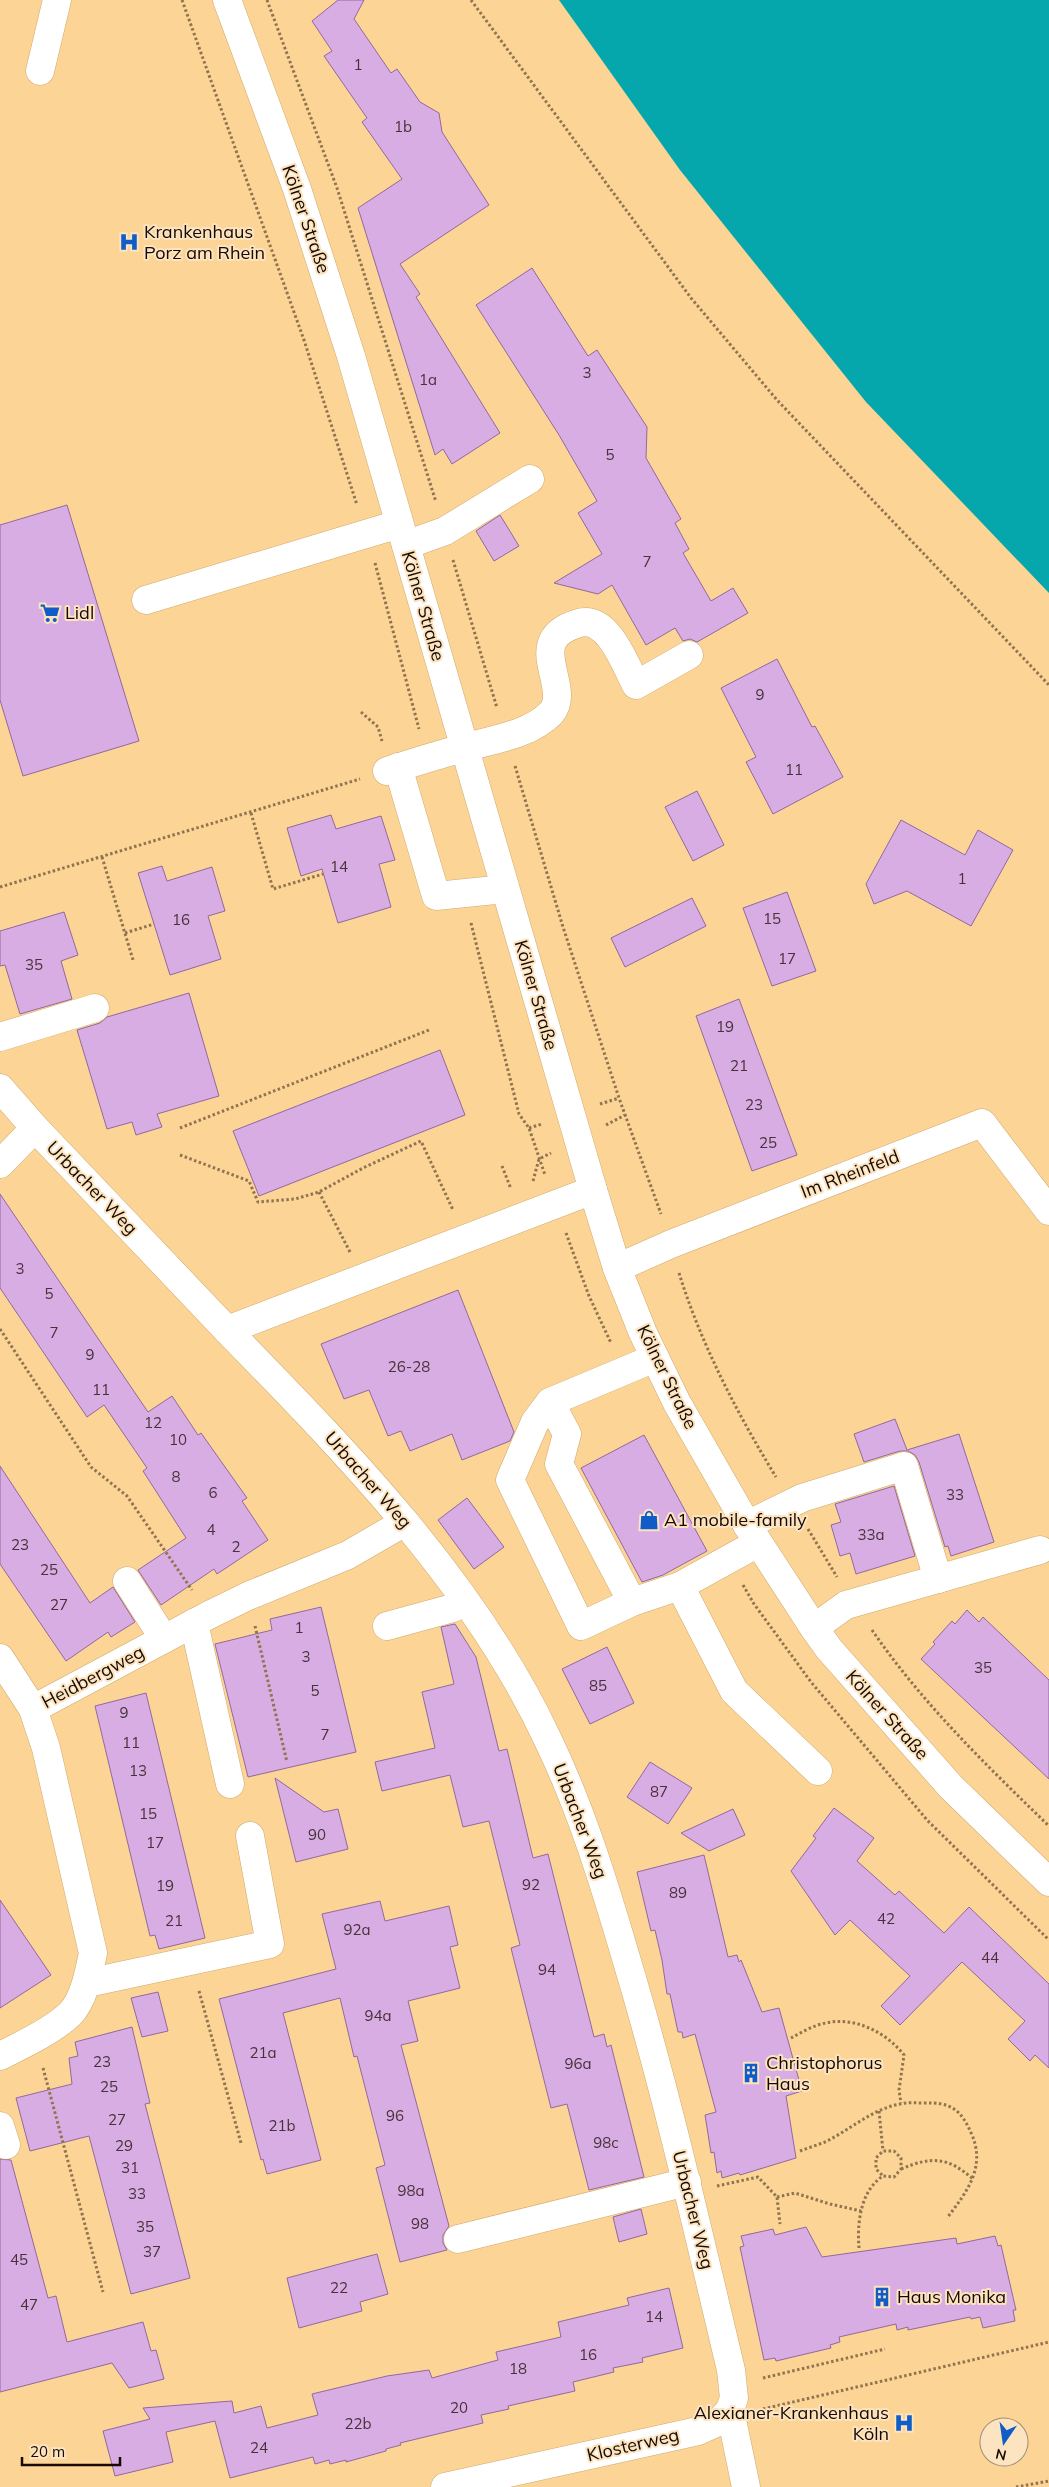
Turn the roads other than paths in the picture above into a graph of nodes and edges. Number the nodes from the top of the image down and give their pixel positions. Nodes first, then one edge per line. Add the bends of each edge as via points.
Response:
1 (57, 0) edge
2 (227, 0) edge
3 (40, 71) dead end
4 (530, 479) dead end
5 (403, 534) junction
6 (146, 600) dead end
7 (689, 655) dead end
8 (464, 748) junction
9 (505, 889) junction
10 (95, 1008) dead end
11 (0, 1037) edge
12 (0, 1088) edge
13 (35, 1128) junction
14 (0, 1164) edge
15 (593, 1190) junction
16 (1049, 1211) edge
17 (617, 1268) junction
18 (227, 1330) junction
19 (655, 1358) junction
20 (550, 1402) junction
21 (405, 1522) junction
22 (752, 1534) junction
23 (1040, 1550) dead end
24 (938, 1579) junction
25 (127, 1581) dead end
26 (680, 1586) junction
27 (463, 1600) junction
28 (632, 1602) junction
29 (202, 1619) junction
30 (387, 1626) dead end
31 (814, 1628) junction
32 (164, 1639) junction
33 (0, 1658) edge
34 (32, 1709) junction
35 (818, 1771) dead end
36 (230, 1784) dead end
37 (250, 1836) dead end
38 (1048, 1879) edge
39 (87, 1983) junction
40 (0, 2056) edge
41 (688, 2188) junction
42 (458, 2239) dead end
43 (732, 2398) junction
44 (445, 2487) edge
45 (746, 2487) edge

1 - 3 street
2 - 5 street, Kölner Straße via 297,189 351,356
4 - 5 street via 445,531
5 - 6 street
5 - 8 street, Kölner Straße
7 - 8 street via 636,685 609,634 600,626 581,622 567,627 555,639 549,653 558,694 552,711 520,731
8 - 9 street, Kölner Straße
8 - 9 street via 392,769 436,896
9 - 15 street, Kölner Straße
10 - 11 street
12 - 13 street, Urbacher Weg
13 - 14 street
13 - 18 street, Urbacher Weg
15 - 17 street, Kölner Straße
15 - 18 street
16 - 17 street, Im Rheinfeld via 982,1123
17 - 19 street, Kölner Straße
18 - 21 street, Urbacher Weg via 346,1452
19 - 20 street
19 - 22 street, Kölner Straße
20 - 28 street via 567,1434 559,1464
20 - 28 street via 535,1422 510,1480 581,1626
21 - 27 street, Urbacher Weg
21 - 29 street, Heidbergweg via 348,1555 248,1596
22 - 24 street via 792,1503 904,1466
22 - 26 street
22 - 31 street, Kölner Straße
23 - 24 street
24 - 31 street via 846,1605
25 - 32 street
26 - 28 street
26 - 35 street via 734,1691
27 - 30 street via 453,1608
27 - 41 street, Urbacher Weg via 500,1654 546,1736 579,1812 636,1992
29 - 32 street, Heidbergweg
29 - 36 street
31 - 38 street, Kölner Straße via 829,1650 951,1787
32 - 34 street, Heidbergweg
33 - 34 street
34 - 39 street, Heidbergweg via 46,1748 93,1953
37 - 39 street via 270,1944
39 - 40 street, Heidbergweg via 70,2013
41 - 42 street
41 - 43 street, Urbacher Weg
43 - 44 street, Klosterweg via 720,2421 698,2431
43 - 45 street, Urbacher Weg

